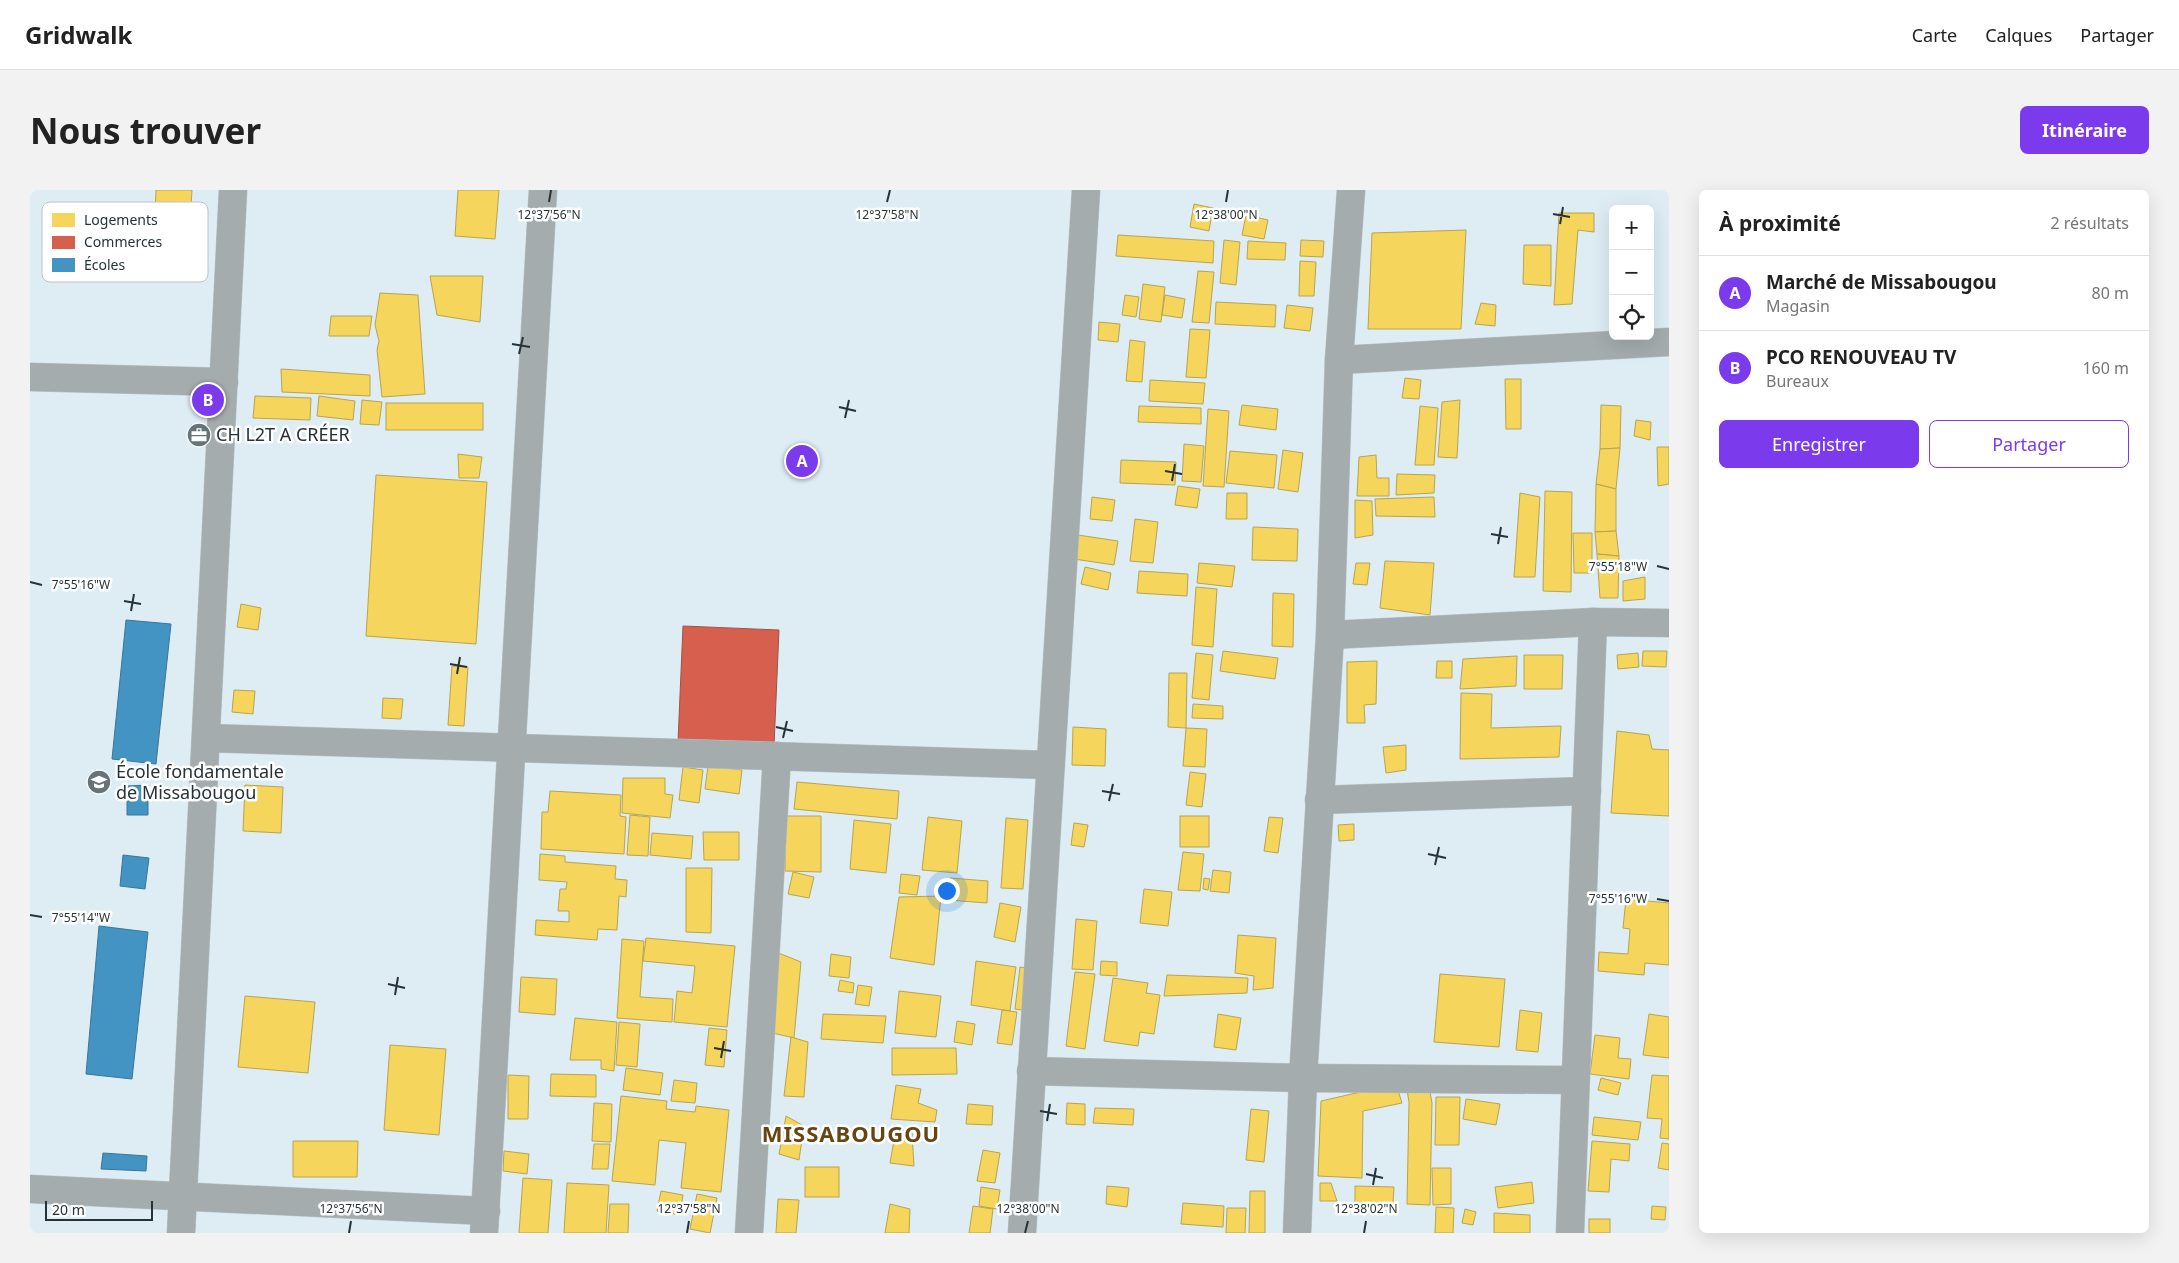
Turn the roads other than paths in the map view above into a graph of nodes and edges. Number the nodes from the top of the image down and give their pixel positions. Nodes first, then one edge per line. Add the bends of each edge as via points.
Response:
1 (233, 190) edge
2 (543, 190) edge
3 (1086, 190) edge
4 (1351, 190) edge
5 (1669, 342) edge
6 (1339, 360) junction
7 (30, 377) edge
8 (224, 382) junction
9 (1593, 622) junction
10 (1669, 623) edge
11 (1330, 635) junction
12 (206, 738) junction
13 (511, 748) junction
14 (777, 756) junction
15 (1050, 765) junction
16 (1587, 791) junction
17 (1319, 800) junction
18 (1031, 1071) junction
19 (1303, 1078) junction
20 (1575, 1080) junction
21 (30, 1189) edge
22 (182, 1196) junction
23 (485, 1222) edge
24 (181, 1233) edge
25 (750, 1233) edge
26 (1022, 1233) edge
27 (1297, 1233) edge
28 (1570, 1233) edge

1 - 8 street
2 - 13 street
3 - 15 street
4 - 6 street
5 - 6 street
6 - 11 street
7 - 8 street
8 - 12 street
9 - 10 street
9 - 11 street
9 - 16 street
11 - 17 street
12 - 13 street
12 - 22 street
13 - 14 street
13 - 23 street
14 - 15 street
14 - 25 street
15 - 18 street
16 - 17 street
16 - 20 street
17 - 19 street
18 - 19 street
18 - 26 street
19 - 20 street
19 - 27 street
20 - 28 street
21 - 22 street
22 - 23 street
22 - 24 street

